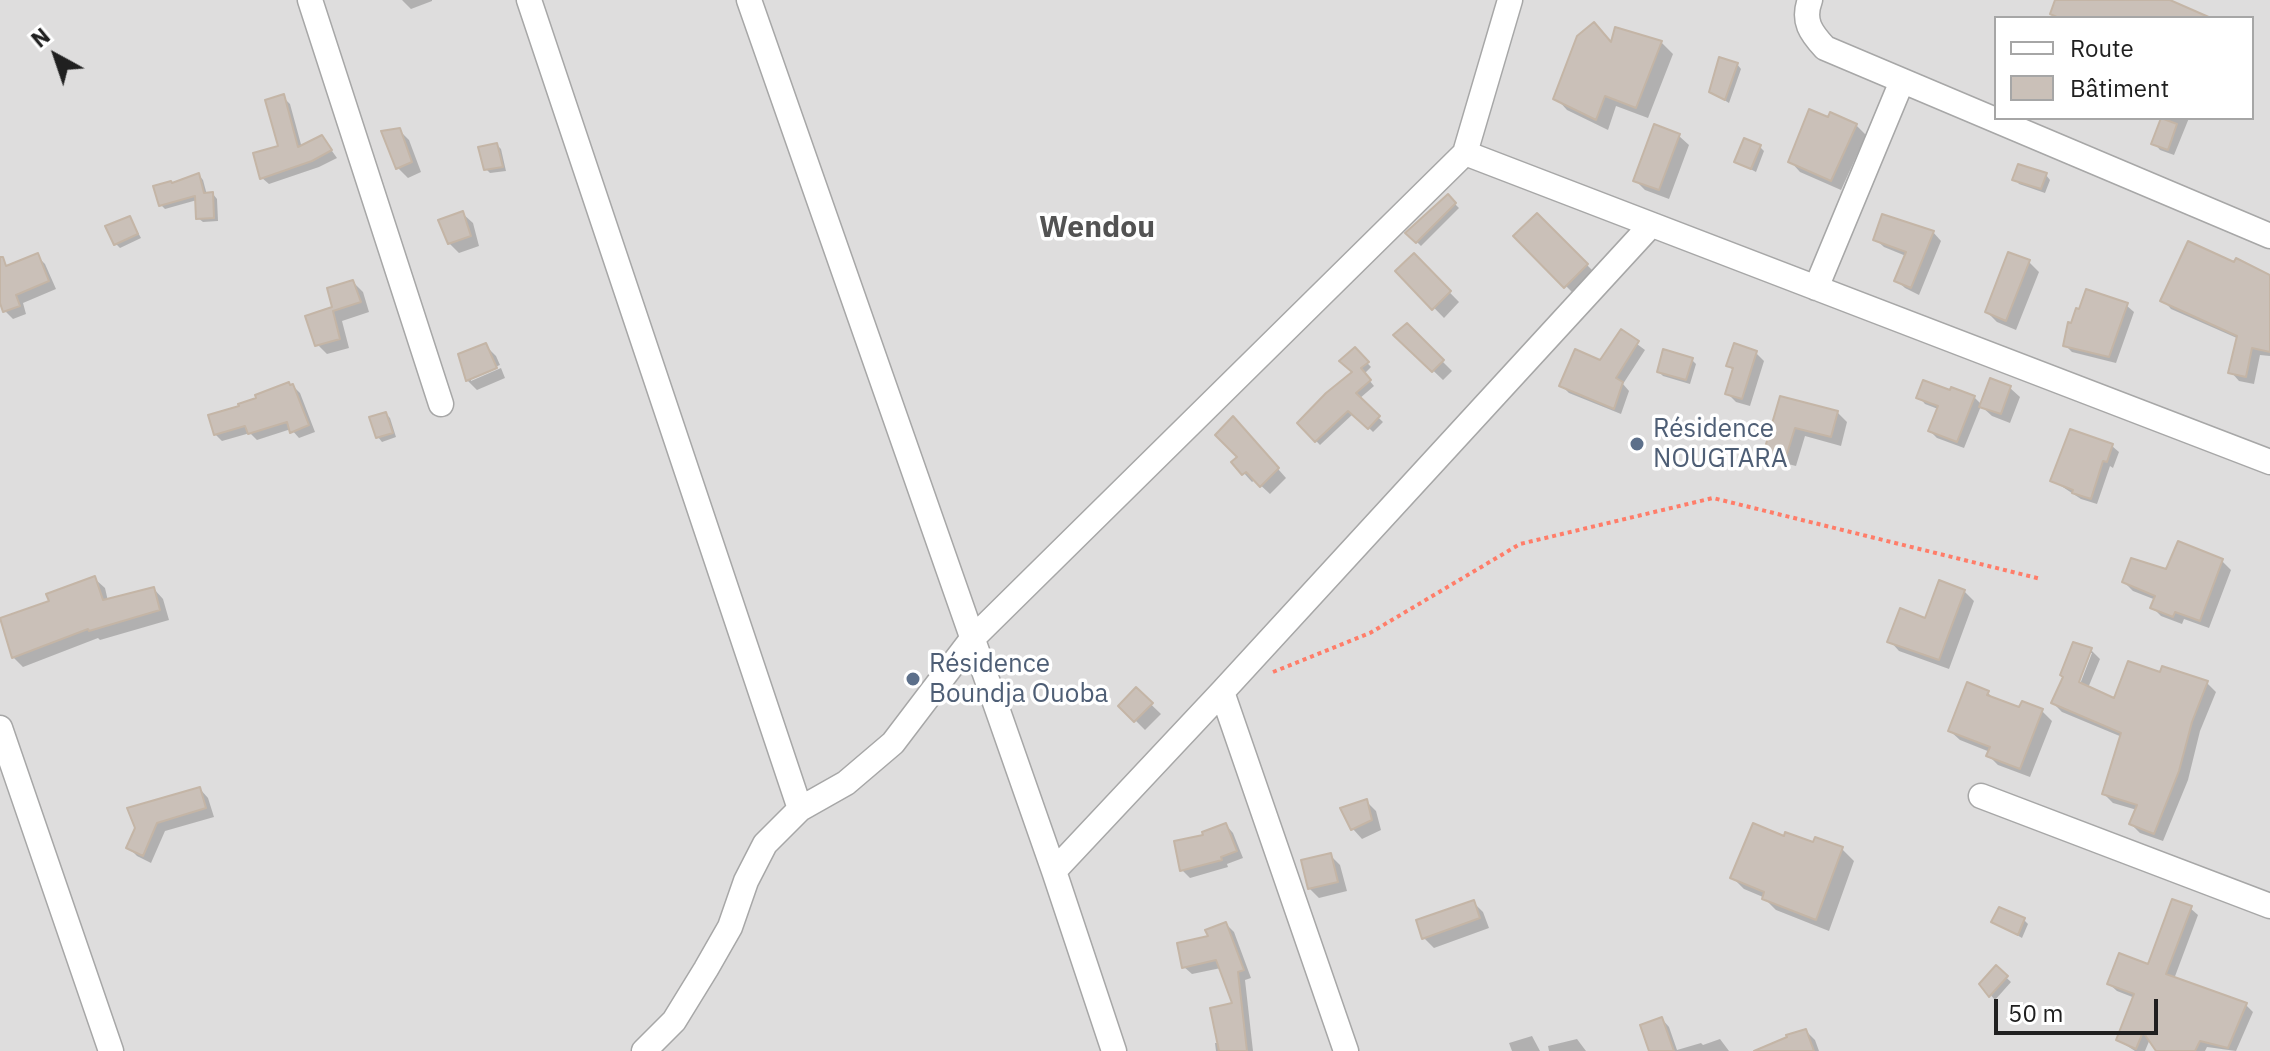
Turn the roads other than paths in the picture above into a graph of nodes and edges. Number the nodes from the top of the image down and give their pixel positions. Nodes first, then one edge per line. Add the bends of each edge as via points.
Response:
1 (310, 0) edge
2 (529, 0) edge
3 (749, 0) edge
4 (1510, 0) edge
5 (1810, 0) edge
6 (1902, 81) junction
7 (1994, 120) edge
8 (1995, 120) edge
9 (1465, 153) junction
10 (1651, 225) junction
11 (2270, 236) edge
12 (1816, 288) junction
13 (441, 404) dead end
14 (2270, 462) edge
15 (972, 639) junction
16 (1222, 692) junction
17 (0, 728) edge
18 (1981, 796) dead end
19 (800, 809) junction
20 (1054, 871) junction
21 (2270, 906) edge
22 (111, 1051) edge
23 (644, 1051) edge
24 (1114, 1051) edge
25 (1346, 1051) edge

1 - 13 street
2 - 19 street
3 - 15 street
4 - 9 street
5 - 6 street via 1809,31 1825,48
6 - 7 street
6 - 12 street
8 - 11 street
9 - 10 street
9 - 15 street
10 - 12 street
10 - 16 street
12 - 14 street
15 - 19 street via 893,743 846,783
15 - 20 street
16 - 20 street
16 - 25 street
17 - 22 street
18 - 21 street
19 - 23 street via 765,844 706,969 674,1021
20 - 24 street

